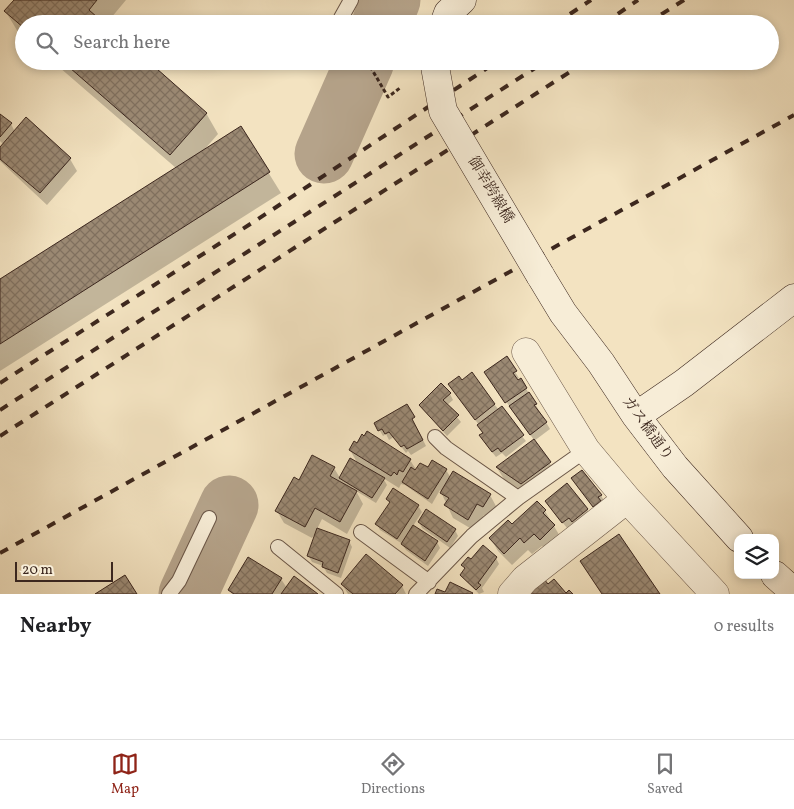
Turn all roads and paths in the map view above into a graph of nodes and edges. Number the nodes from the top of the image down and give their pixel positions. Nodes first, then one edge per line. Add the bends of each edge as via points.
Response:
1 (351, 0) edge
2 (462, 0) edge
3 (343, 15) edge
4 (447, 15) edge
5 (372, 70) edge
6 (436, 70) edge
7 (400, 88) dead end
8 (794, 298) edge
9 (563, 313) joint
10 (526, 352) dead end
11 (636, 416) junction
12 (435, 437) dead end
13 (586, 450) junction
14 (518, 498) junction
15 (627, 499) junction
16 (209, 518) dead end
17 (362, 532) dead end
18 (735, 534) edge
19 (278, 547) dead end
20 (779, 579) edge
21 (429, 582) junction
22 (794, 592) edge
23 (169, 594) edge
24 (336, 594) edge
25 (416, 594) edge
26 (512, 594) edge
27 (715, 594) edge

1 - 3 lane
2 - 4 street
5 - 7 path via 388,97
6 - 9 street, 御幸跨線橋, bridge via 443,110
8 - 11 street
9 - 11 street, ガス橋通り
10 - 13 street
11 - 18 street, ガス橋通り via 675,467
12 - 14 lane
13 - 14 lane
13 - 15 street
14 - 21 lane via 472,536
15 - 26 street via 526,579
15 - 27 street
16 - 23 lane via 179,581
17 - 21 lane
19 - 24 lane
20 - 22 street
21 - 25 lane

